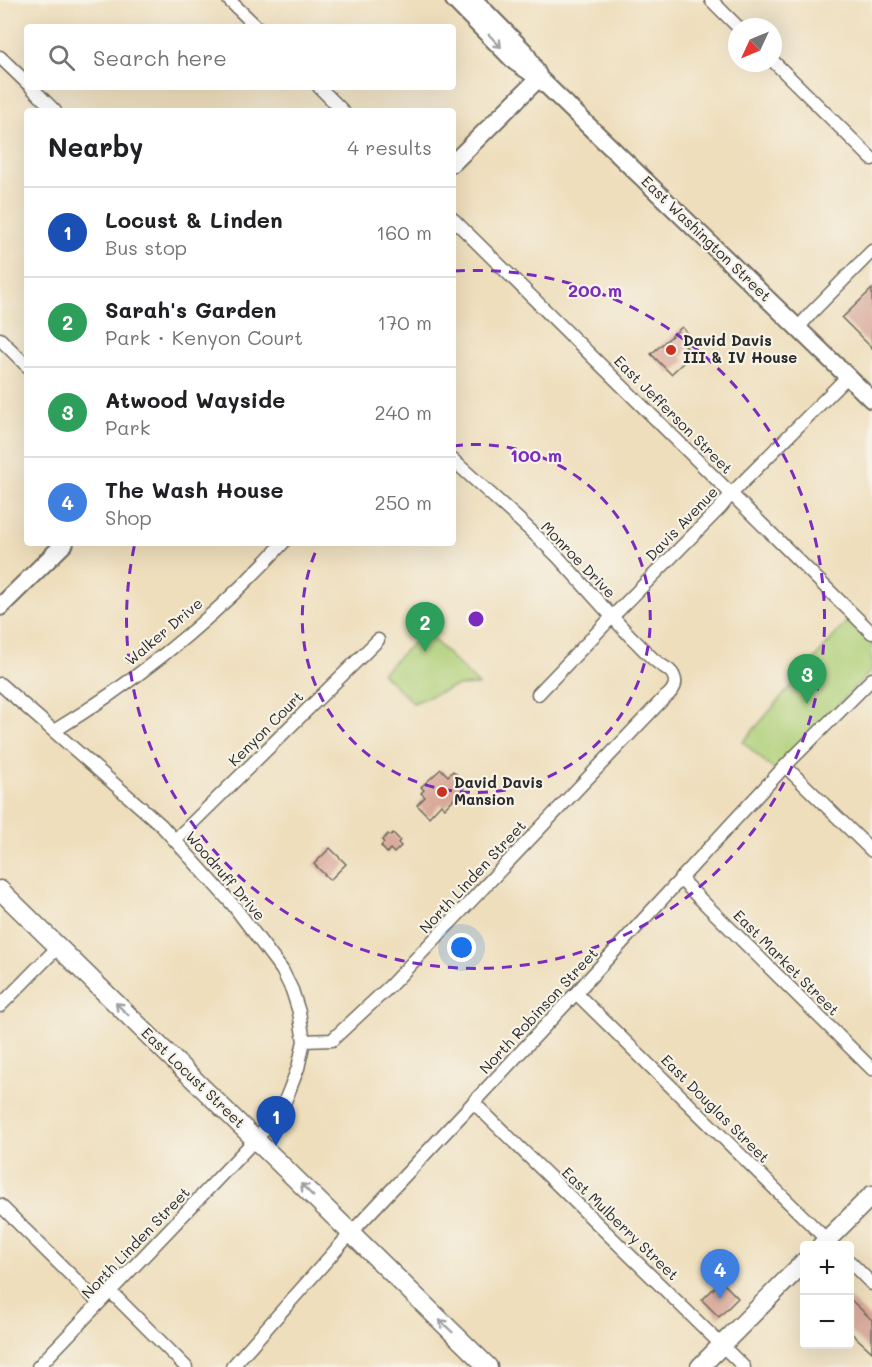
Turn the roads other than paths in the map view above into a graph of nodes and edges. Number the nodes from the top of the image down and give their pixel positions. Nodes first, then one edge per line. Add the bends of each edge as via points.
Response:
1 (229, 0) edge
2 (454, 0) edge
3 (474, 0) edge
4 (711, 0) edge
5 (729, 18) edge
6 (254, 24) edge
7 (0, 57) edge
8 (782, 70) edge
9 (539, 78) junction
10 (24, 80) edge
11 (34, 90) edge
12 (322, 90) edge
13 (52, 108) edge
14 (340, 108) edge
15 (872, 159) edge
16 (456, 160) edge
17 (456, 222) edge
18 (872, 251) edge
19 (799, 327) junction
20 (0, 339) edge
21 (24, 363) edge
22 (848, 376) junction
23 (872, 400) edge
24 (456, 463) edge
25 (731, 494) junction
26 (62, 546) edge
27 (280, 546) edge
28 (0, 607) edge
29 (612, 617) junction
30 (872, 633) edge
31 (378, 640) dead end
32 (872, 679) edge
33 (0, 684) edge
34 (674, 684) joint
35 (538, 694) dead end
36 (54, 731) junction
37 (785, 766) junction
38 (175, 840) junction
39 (872, 851) edge
40 (680, 879) junction
41 (0, 890) edge
42 (58, 947) junction
43 (576, 993) junction
44 (0, 1006) edge
45 (304, 1041) junction
46 (872, 1069) edge
47 (474, 1102) junction
48 (256, 1140) junction
49 (872, 1195) edge
50 (0, 1205) edge
51 (351, 1233) junction
52 (825, 1241) edge
53 (829, 1241) edge
54 (800, 1266) edge
55 (854, 1267) edge
56 (872, 1284) edge
57 (111, 1292) junction
58 (99, 1303) junction
59 (722, 1345) junction
60 (38, 1367) edge
61 (186, 1367) edge
62 (232, 1367) edge
63 (488, 1367) edge
64 (699, 1367) edge
65 (744, 1367) edge

1 - 6 street
2 -> 9 main road, East Washington Street via 515,62
3 - 9 main road, East Washington Street via 525,52
4 - 5 street
7 - 10 street
8 - 15 street
9 - 16 main road
9 - 19 main road, East Washington Street
11 - 13 street
12 - 14 street
17 - 25 street, East Jefferson Street
18 - 19 street
19 - 22 main road, East Washington Street
20 - 21 street
22 - 23 main road, East Washington Street
22 - 25 street, Davis Avenue
24 - 29 street, Monroe Drive via 557,557
25 - 29 street, Davis Avenue
25 - 30 street, East Jefferson Street
26 - 28 main road
27 - 36 street, Walker Drive via 174,648
29 - 34 street, Monroe Drive via 671,671
29 - 35 street, Davis Avenue
31 - 38 street, Kenyon Court
32 - 37 street, North Robinson Street
33 - 36 street, Woodruff Drive
34 - 45 street, North Linden Street via 668,696 390,986 332,1040
36 - 38 street, Woodruff Drive
37 - 39 street
37 - 40 street, North Robinson Street
38 - 45 street, Woodruff Drive via 233,905 282,970 299,1012
40 - 43 street, North Robinson Street
40 - 46 street, East Market Street
41 - 42 main road, East Locust Street
42 - 44 street
48 -> 42 main road, East Locust Street
43 - 47 street, North Robinson Street
43 - 52 street, East Douglas Street
45 - 48 street, Woodruff Drive via 283,1106
47 - 51 street, North Robinson Street
47 - 59 street, East Mulberry Street
51 -> 48 main road, East Locust Street
48 - 57 street, North Linden Street
49 - 53 main road
50 - 58 street
51 - 62 street, North Robinson Street
63 -> 51 main road, East Locust Street
54 - 59 main road
55 - 56 street
57 - 58 street, North Linden Street
57 - 61 street
58 - 60 street, North Linden Street
59 - 64 main road
59 - 65 street, East Mulberry Street

